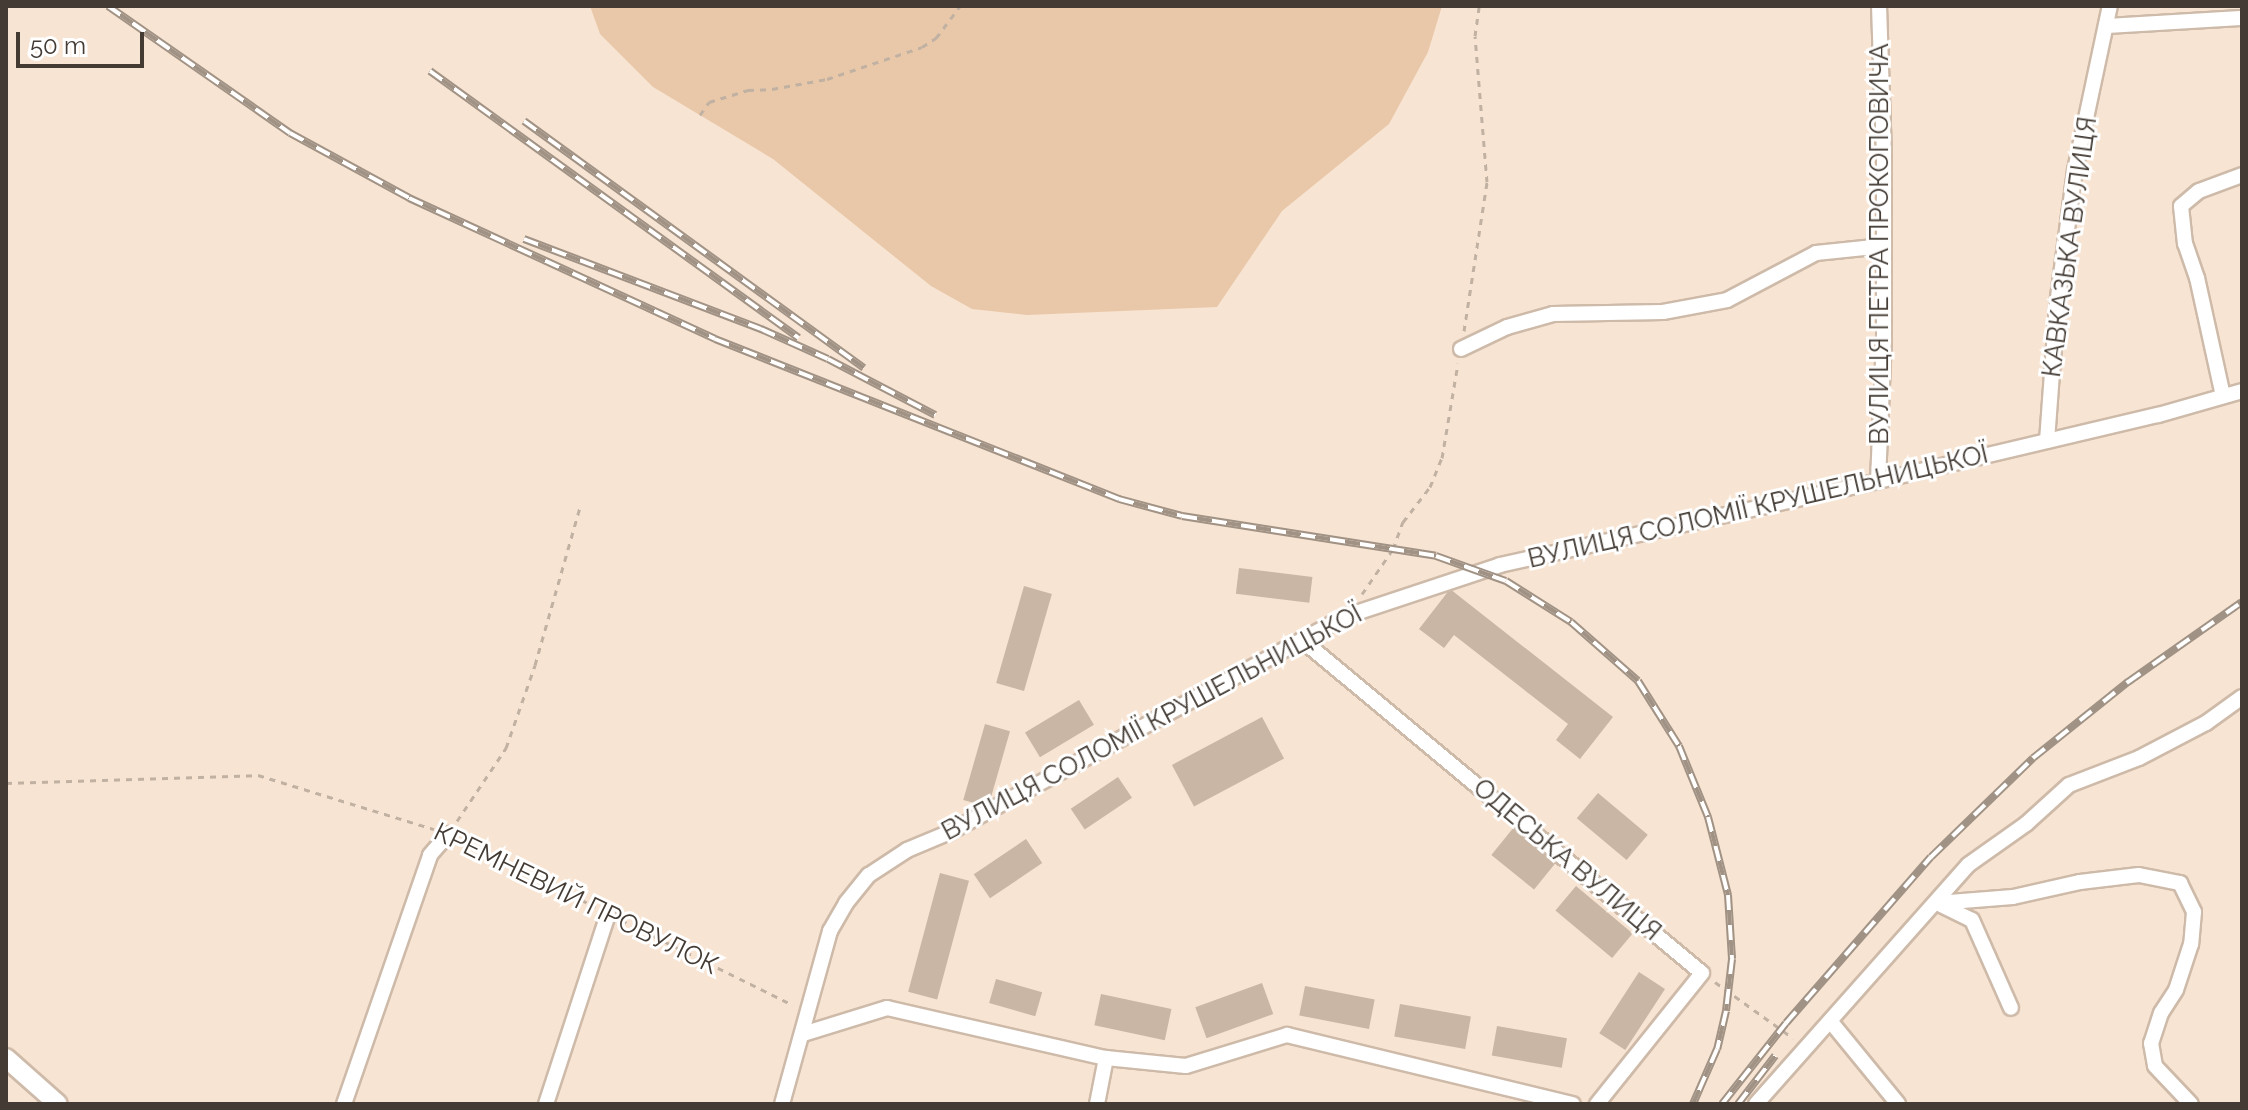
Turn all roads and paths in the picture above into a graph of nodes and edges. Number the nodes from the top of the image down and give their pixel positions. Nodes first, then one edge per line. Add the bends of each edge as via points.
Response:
1 (960, 6) edge
2 (1479, 6) edge
3 (1879, 6) edge
4 (2110, 6) edge
5 (2242, 18) edge
6 (2106, 26) junction
7 (700, 115) dead end
8 (2242, 175) edge
9 (1884, 246) junction
10 (1461, 349) junction
11 (2242, 391) edge
12 (2223, 396) junction
13 (2047, 441) junction
14 (1878, 481) junction
15 (581, 504) dead end
16 (1344, 617) junction
17 (1302, 640) junction
18 (2241, 700) edge
19 (6, 783) edge
20 (448, 834) junction
21 (1937, 903) junction
22 (608, 914) junction
23 (1702, 973) junction
24 (2011, 1008) dead end
25 (808, 1013) junction
26 (1831, 1022) junction
27 (803, 1034) junction
28 (1807, 1049) junction
29 (6, 1058) edge
30 (1106, 1058) junction
31 (58, 1104) edge
32 (344, 1104) edge
33 (546, 1104) edge
34 (782, 1104) edge
35 (1097, 1104) edge
36 (1573, 1104) edge
37 (1597, 1104) edge
38 (1756, 1104) edge
39 (1898, 1104) edge
40 (2191, 1104) edge

1 - 7 path via 936,38 922,47 827,79 737,93 709,102
2 - 10 path via 1475,36 1487,182
3 - 9 street, ВУЛИЦЯ ПЕТРА ПРОКОПОВИЧА
4 - 6 street, КАВКАЗЬКА ВУЛИЦЯ
5 - 6 street
6 - 13 street, КАВКАЗЬКА ВУЛИЦЯ via 2075,170 2057,305
8 - 12 street via 2199,191 2181,206 2185,244
9 - 10 street via 1816,253 1727,300 1663,312 1553,314 1507,327
9 - 14 street, ВУЛИЦЯ ПЕТРА ПРОКОПОВИЧА
10 - 16 path via 1442,458 1430,487 1403,522 1378,573
11 - 12 street, ВУЛИЦЯ СОЛОМІЇ КРУШЕЛЬНИЦЬКОЇ
12 - 13 street, ВУЛИЦЯ СОЛОМІЇ КРУШЕЛЬНИЦЬКОЇ
13 - 14 street, ВУЛИЦЯ СОЛОМІЇ КРУШЕЛЬНИЦЬКОЇ
14 - 16 street, ВУЛИЦЯ СОЛОМІЇ КРУШЕЛЬНИЦЬКОЇ via 1500,565
15 - 20 path via 506,748
16 - 17 street, ВУЛИЦЯ СОЛОМІЇ КРУШЕЛЬНИЦЬКОЇ
17 - 23 street, ОДЕСЬКА ВУЛИЦЯ
17 - 25 street, ВУЛИЦЯ СОЛОМІЇ КРУШЕЛЬНИЦЬКОЇ via 869,875 830,931
18 - 21 street via 2139,758 2069,785 1968,865
19 - 20 path, КРЕМНЕВИЙ ПРОВУЛОК via 258,775
20 - 22 path, КРЕМНЕВИЙ ПРОВУЛОК
20 - 32 street via 430,855
21 - 24 street via 1972,920
21 - 26 street
21 - 40 street via 2013,897 2139,875 2180,883 2194,912 2191,944 2151,1043 2155,1066
22 - 25 path, КРЕМНЕВИЙ ПРОВУЛОК
22 - 33 street
23 - 28 path
23 - 37 street
25 - 27 street, ВУЛИЦЯ СОЛОМІЇ КРУШЕЛЬНИЦЬКОЇ
26 - 28 street
26 - 39 street
27 - 30 street via 887,1008
27 - 34 street, ВУЛИЦЯ СОЛОМІЇ КРУШЕЛЬНИЦЬКОЇ
28 - 38 street
29 - 31 street
30 - 35 street
30 - 36 street via 1186,1066 1287,1035

